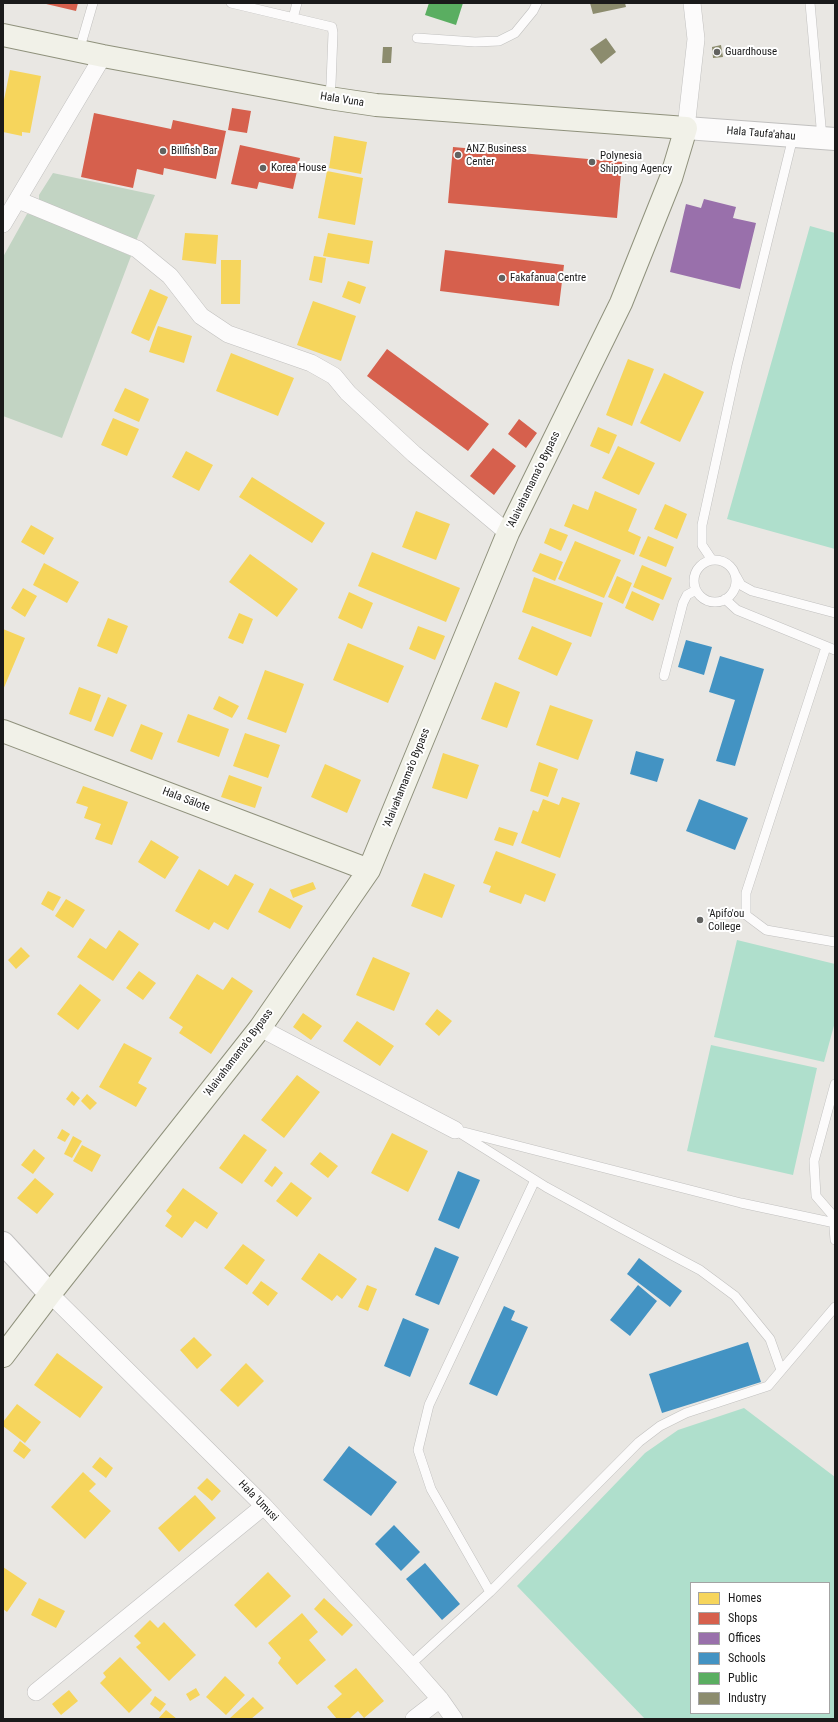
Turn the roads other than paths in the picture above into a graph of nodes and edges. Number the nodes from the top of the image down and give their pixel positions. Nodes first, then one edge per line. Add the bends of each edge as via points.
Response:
1 (93, 3) edge
2 (231, 3) edge
3 (297, 3) edge
4 (537, 3) edge
5 (692, 3) edge
6 (810, 3) edge
7 (293, 18) junction
8 (3, 35) edge
9 (417, 38) dead end
10 (79, 51) junction
11 (103, 56) junction
12 (329, 98) junction
13 (686, 128) junction
14 (793, 137) junction
15 (829, 139) edge
16 (18, 200) junction
17 (3, 224) edge
18 (508, 533) junction
19 (712, 560) junction
20 (735, 575) junction
21 (696, 590) junction
22 (725, 599) junction
23 (835, 613) edge
24 (826, 647) junction
25 (835, 650) edge
26 (664, 676) dead end
27 (3, 731) edge
28 (369, 870) junction
29 (835, 942) edge
30 (260, 1028) junction
31 (835, 1084) edge
32 (455, 1130) junction
33 (535, 1180) junction
34 (835, 1218) edge
35 (835, 1223) edge
36 (835, 1240) edge
37 (3, 1243) edge
38 (50, 1294) junction
39 (835, 1307) edge
40 (3, 1356) edge
41 (781, 1370) junction
42 (264, 1506) junction
43 (490, 1592) junction
44 (410, 1665) junction
45 (36, 1692) dead end
46 (440, 1699) junction
47 (414, 1719) edge
48 (454, 1719) edge

1 - 10 lane
2 - 7 lane
3 - 7 lane
4 - 9 lane via 515,34 499,41
5 - 13 street via 696,40
6 - 15 lane
7 - 12 lane via 332,27
8 - 10 main road, Hala Vuna
10 - 11 main road, Hala Vuna
11 - 12 main road, Hala Vuna
11 - 16 street
12 - 13 main road, Hala Vuna via 376,105
13 - 14 street, Hala Taufa'ahau
13 - 18 main road, 'Alaivahamama'o Bypass via 671,178 622,303
14 - 15 street, Hala Taufa'ahau
14 - 19 lane via 737,364 702,525 702,545
16 - 17 street
16 - 18 street via 137,249 170,276 201,316 228,334 311,362 334,376 348,394 414,454
18 - 28 main road, 'Alaivahamama'o Bypass
19 - 20 lane via 720,560 732,568
19 - 21 lane via 696,571
20 - 22 lane via 734,589
20 - 23 lane via 741,585 752,591
21 - 22 lane via 704,599 710,601 718,602
21 - 26 lane via 687,595 683,603
22 - 24 lane via 737,610
24 - 25 lane
24 - 29 lane via 746,893 746,915 766,930
27 - 28 main road, Hala Sālote
28 - 30 main road, 'Alaivahamama'o Bypass
30 - 32 street
30 - 38 main road, 'Alaivahamama'o Bypass
31 - 34 lane via 814,1161 816,1196
32 - 33 lane
32 - 35 lane via 741,1203
33 - 41 lane via 700,1270 735,1296 770,1339
33 - 43 lane via 429,1406 418,1450 431,1489
35 - 36 lane
37 - 38 street
38 - 40 main road, 'Alaivahamama'o Bypass
38 - 42 street, Hala 'Umusi
39 - 41 lane
41 - 43 lane via 768,1386 686,1413 660,1426 639,1442
42 - 44 street, Hala 'Umusi
42 - 45 street
43 - 44 lane
44 - 46 street, Hala 'Umusi
46 - 47 street
46 - 48 street, Hala 'Umusi

